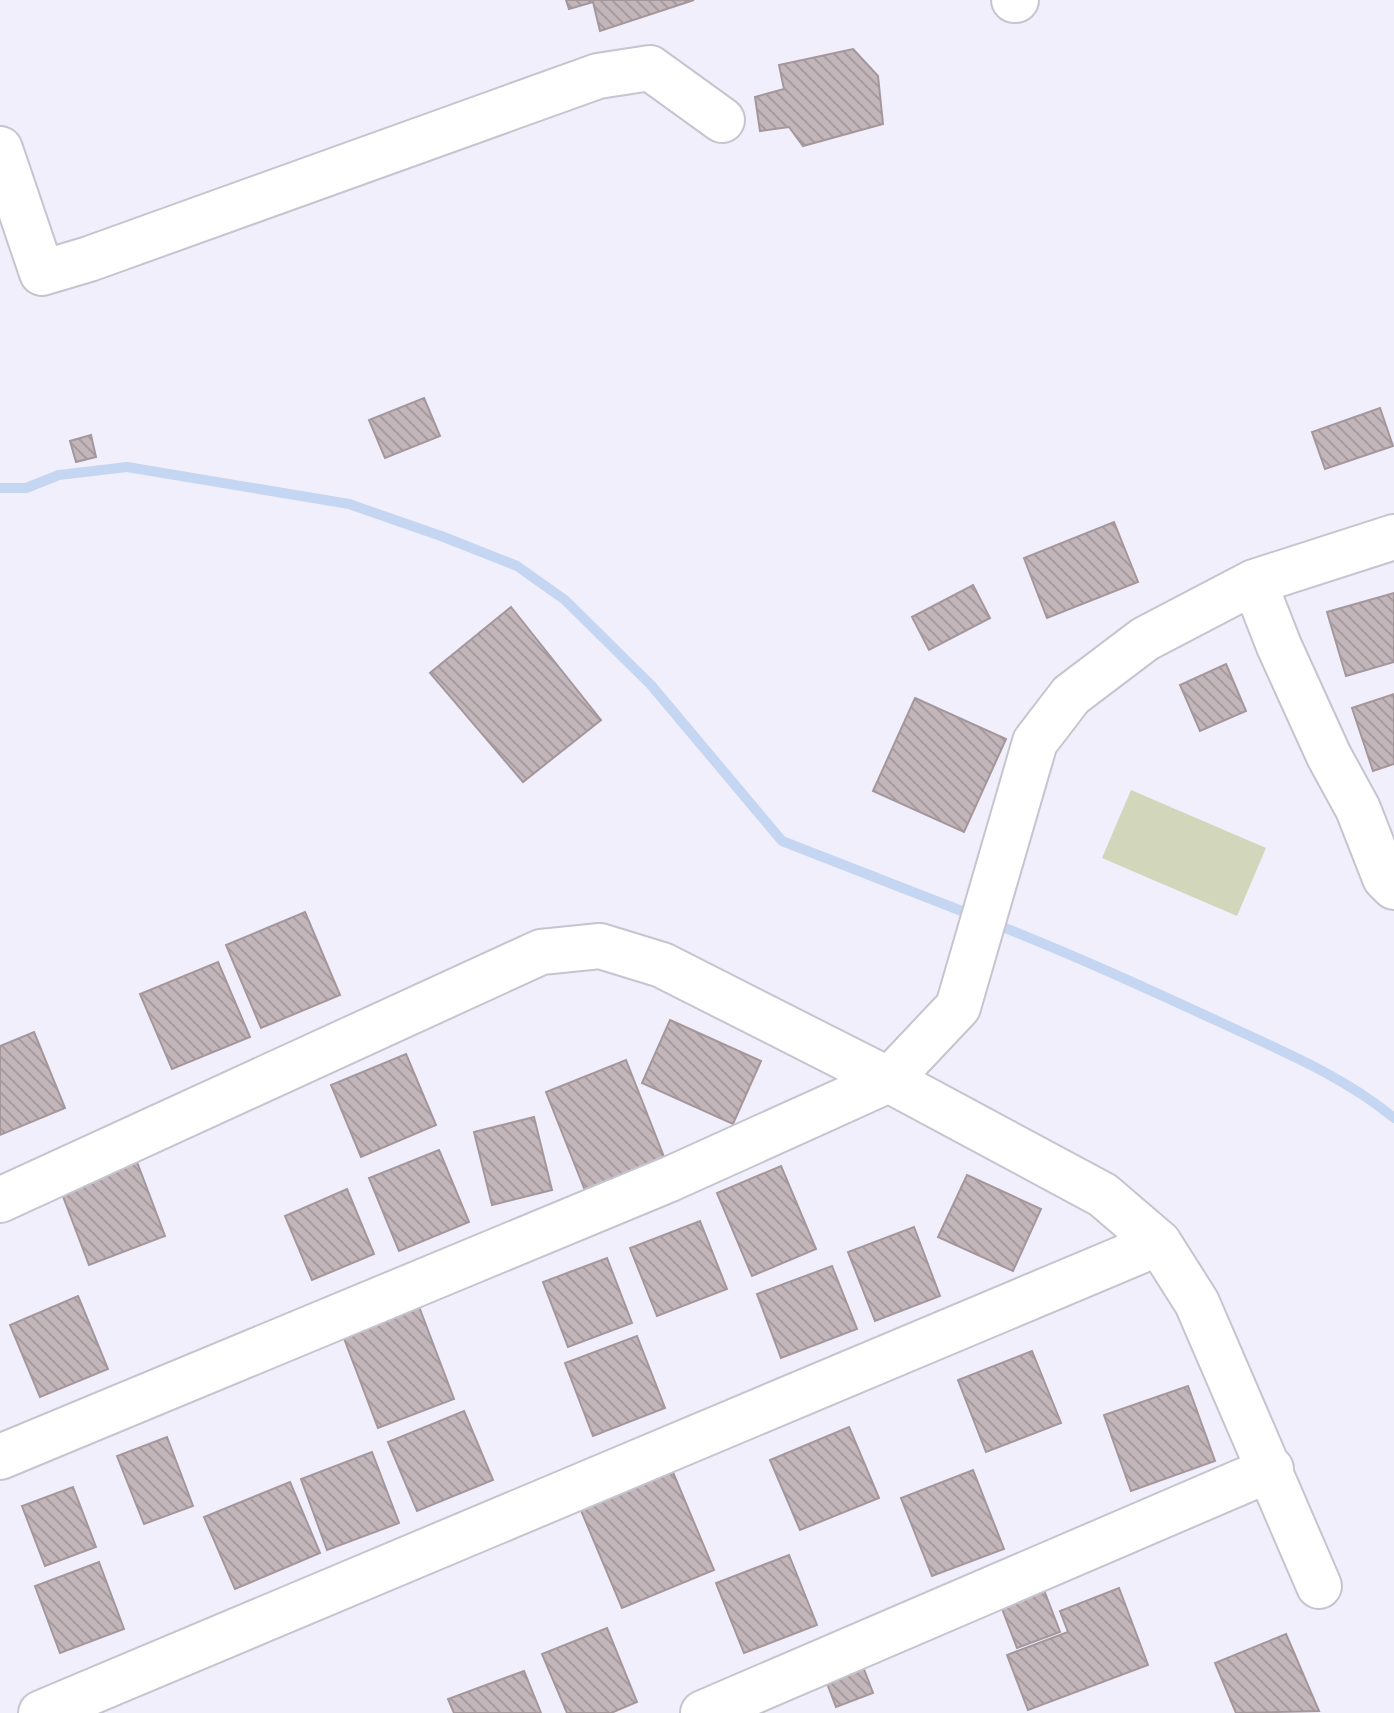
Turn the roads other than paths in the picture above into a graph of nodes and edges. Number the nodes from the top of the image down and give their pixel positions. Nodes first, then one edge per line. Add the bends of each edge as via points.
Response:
1 (722, 120) dead end
2 (0, 149) edge
3 (1394, 537) edge
4 (1254, 582) junction
5 (1376, 804) edge
6 (1394, 887) edge
7 (889, 1080) junction
8 (0, 1200) edge
9 (1159, 1243) junction
10 (0, 1457) edge
11 (1271, 1469) junction
12 (1319, 1586) dead end
13 (41, 1713) edge
14 (703, 1713) edge

1 - 2 street via 650,68 598,76 42,273
3 - 4 street
4 - 5 street via 1322,742
4 - 7 street via 1145,639 1071,695 1035,742 958,1007
5 - 6 street via 1385,878
7 - 8 street via 662,965 600,946 541,952
7 - 9 street via 1103,1195
7 - 10 street via 670,1179
9 - 11 street via 1197,1303
9 - 13 street
11 - 12 street
11 - 14 street

